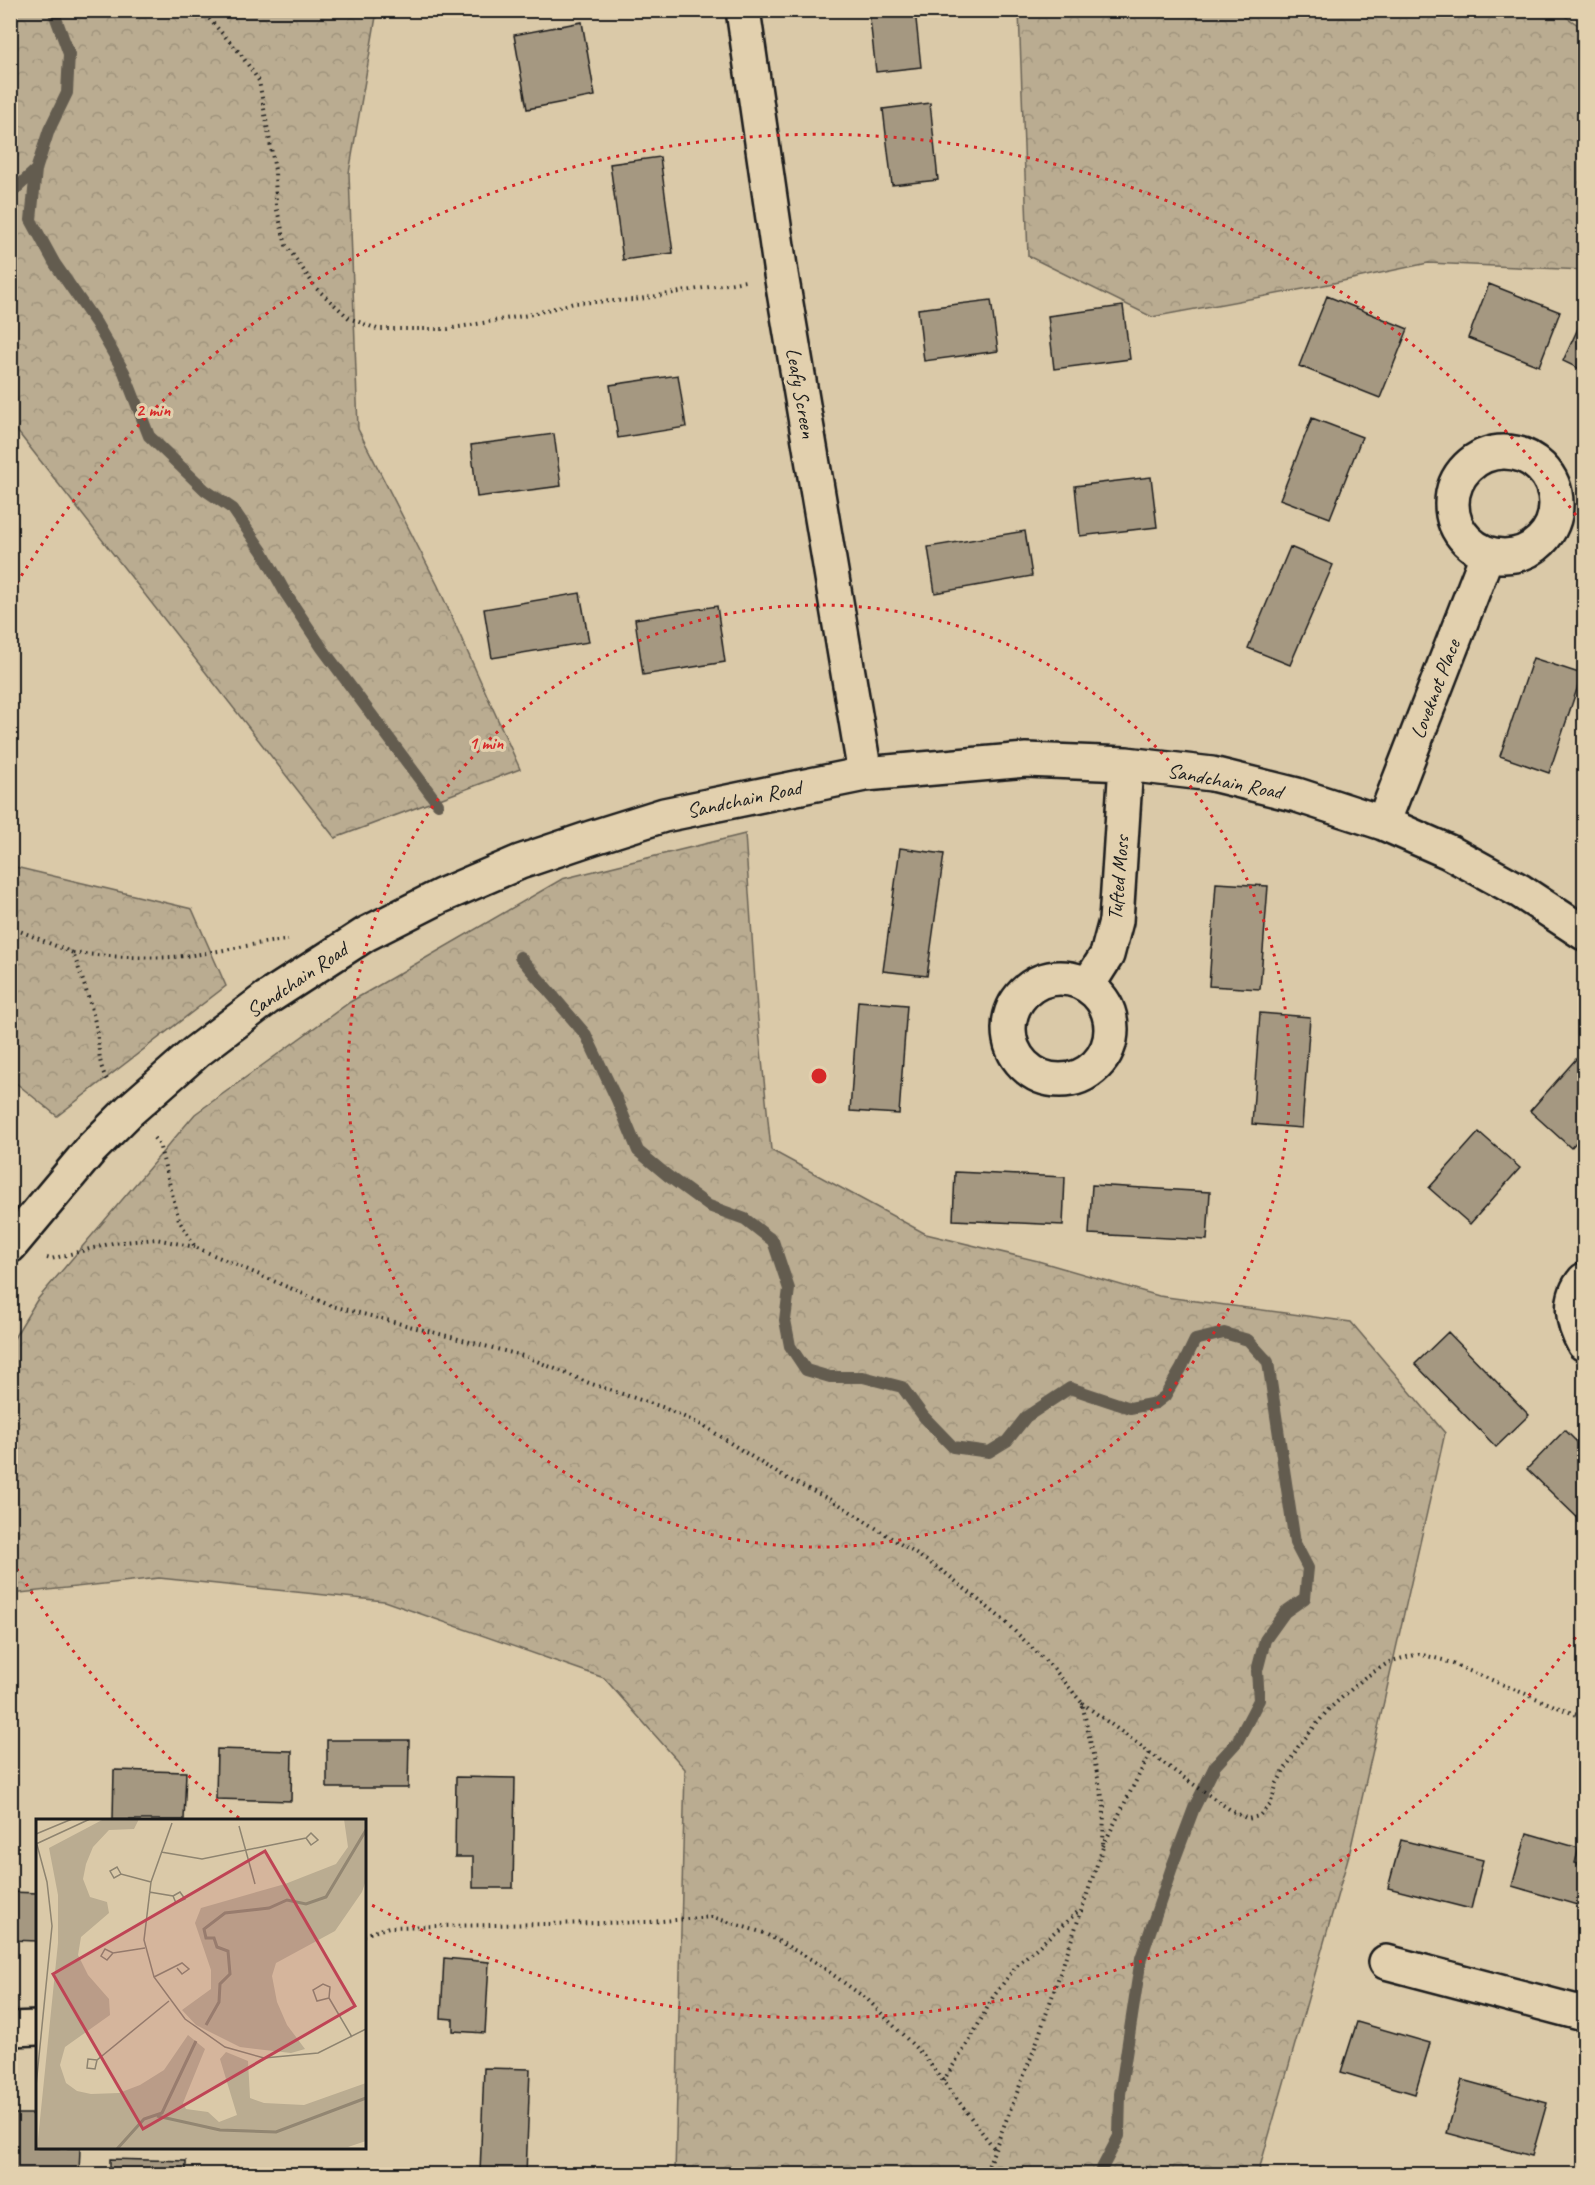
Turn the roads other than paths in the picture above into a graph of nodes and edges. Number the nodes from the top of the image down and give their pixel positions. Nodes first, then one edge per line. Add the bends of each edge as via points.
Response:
1 (743, 10) edge
2 (1487, 555) dead end
3 (1126, 764) junction
4 (865, 774) junction
5 (1383, 823) junction
6 (1584, 933) edge
7 (1088, 985) dead end
8 (10, 1246) edge
9 (1584, 1280) edge
10 (1584, 1344) edge
11 (1386, 1962) dead end
12 (1584, 2014) edge
13 (36, 2028) edge
14 (10, 2029) edge

1 - 4 street, Leafy Screen via 781,274
2 - 5 street, Loveknot Place
3 - 4 street, Sandchain Road via 1026,760
3 - 5 street, Sandchain Road via 1212,774 1297,795
3 - 7 street, Tufted Moss via 1116,921 1107,955
4 - 8 street, Sandchain Road via 664,815 519,862 366,934 267,998 196,1052 92,1148
5 - 6 street, Sandchain Road via 1449,852 1520,891
9 - 10 street via 1577,1289 1572,1310
11 - 12 street
13 - 14 street

